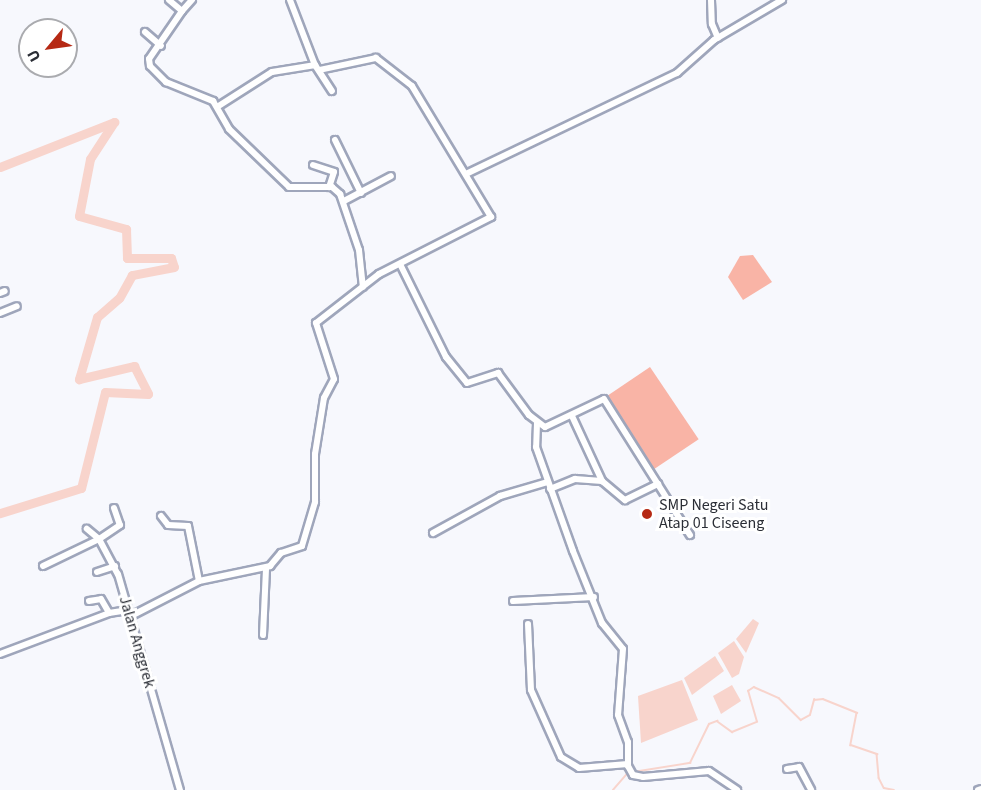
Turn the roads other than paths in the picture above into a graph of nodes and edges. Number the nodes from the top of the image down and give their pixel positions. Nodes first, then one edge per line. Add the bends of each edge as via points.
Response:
1 (169, 0) edge
2 (192, 0) edge
3 (290, 0) edge
4 (711, 0) edge
5 (782, 0) edge
6 (182, 11) junction
7 (145, 32) dead end
8 (718, 38) junction
9 (161, 46) junction
10 (317, 68) junction
11 (332, 91) dead end
12 (217, 107) junction
13 (335, 140) dead end
14 (313, 165) dead end
15 (466, 174) junction
16 (391, 176) dead end
17 (329, 187) junction
18 (361, 193) junction
19 (344, 201) junction
20 (400, 264) junction
21 (363, 287) junction
22 (17, 306) dead end
23 (0, 313) edge
24 (572, 416) junction
25 (537, 423) junction
26 (602, 481) junction
27 (658, 484) junction
28 (549, 486) junction
29 (114, 508) dead end
30 (161, 516) dead end
31 (87, 529) dead end
32 (433, 533) dead end
33 (690, 535) dead end
34 (99, 539) junction
35 (42, 566) dead end
36 (115, 566) junction
37 (266, 568) junction
38 (97, 572) dead end
39 (200, 581) junction
40 (594, 597) junction
41 (89, 600) dead end
42 (513, 601) dead end
43 (109, 613) junction
44 (129, 613) junction
45 (528, 624) dead end
46 (263, 635) dead end
47 (0, 654) edge
48 (628, 765) junction
49 (787, 769) dead end
50 (180, 790) edge
51 (737, 790) edge
52 (811, 790) edge

1 - 6 street
2 - 6 street
3 - 10 street
4 - 8 street via 712,24
5 - 8 street
6 - 9 street
7 - 9 street
8 - 15 street via 677,73
9 - 12 street via 149,62 162,80 211,99
10 - 11 street
10 - 12 street via 272,72
10 - 15 street via 376,58 412,86
12 - 17 street via 229,129 289,187
13 - 18 street
14 - 17 street via 334,172
15 - 20 street via 491,218
16 - 18 street
17 - 19 street
18 - 19 street
19 - 21 street via 359,250
20 - 21 street
20 - 25 street via 446,357 467,383 498,373
21 - 37 street via 314,327 334,375 324,398 316,446 315,502 304,543 281,553
22 - 23 street
24 - 25 street via 552,427
24 - 26 street
24 - 27 street via 604,399
25 - 28 street via 535,443
26 - 27 street via 625,500
26 - 28 street via 575,479
27 - 33 street
28 - 32 street via 500,496
28 - 40 street
29 - 34 street via 120,526
30 - 39 street via 168,525 187,525
31 - 34 street, Jalan Anggrek
34 - 35 street
34 - 36 street, Jalan Anggrek
36 - 38 street
36 - 44 street, Jalan Anggrek
37 - 39 street
37 - 46 street
39 - 44 street
40 - 42 street
40 - 48 street via 607,631 623,649 618,715 628,742
41 - 43 street via 101,599
43 - 44 street
43 - 47 street
44 - 50 street, Jalan Anggrek
45 - 48 street via 531,690 561,757 579,768
48 - 51 street via 633,775 709,771
49 - 52 street via 799,766

